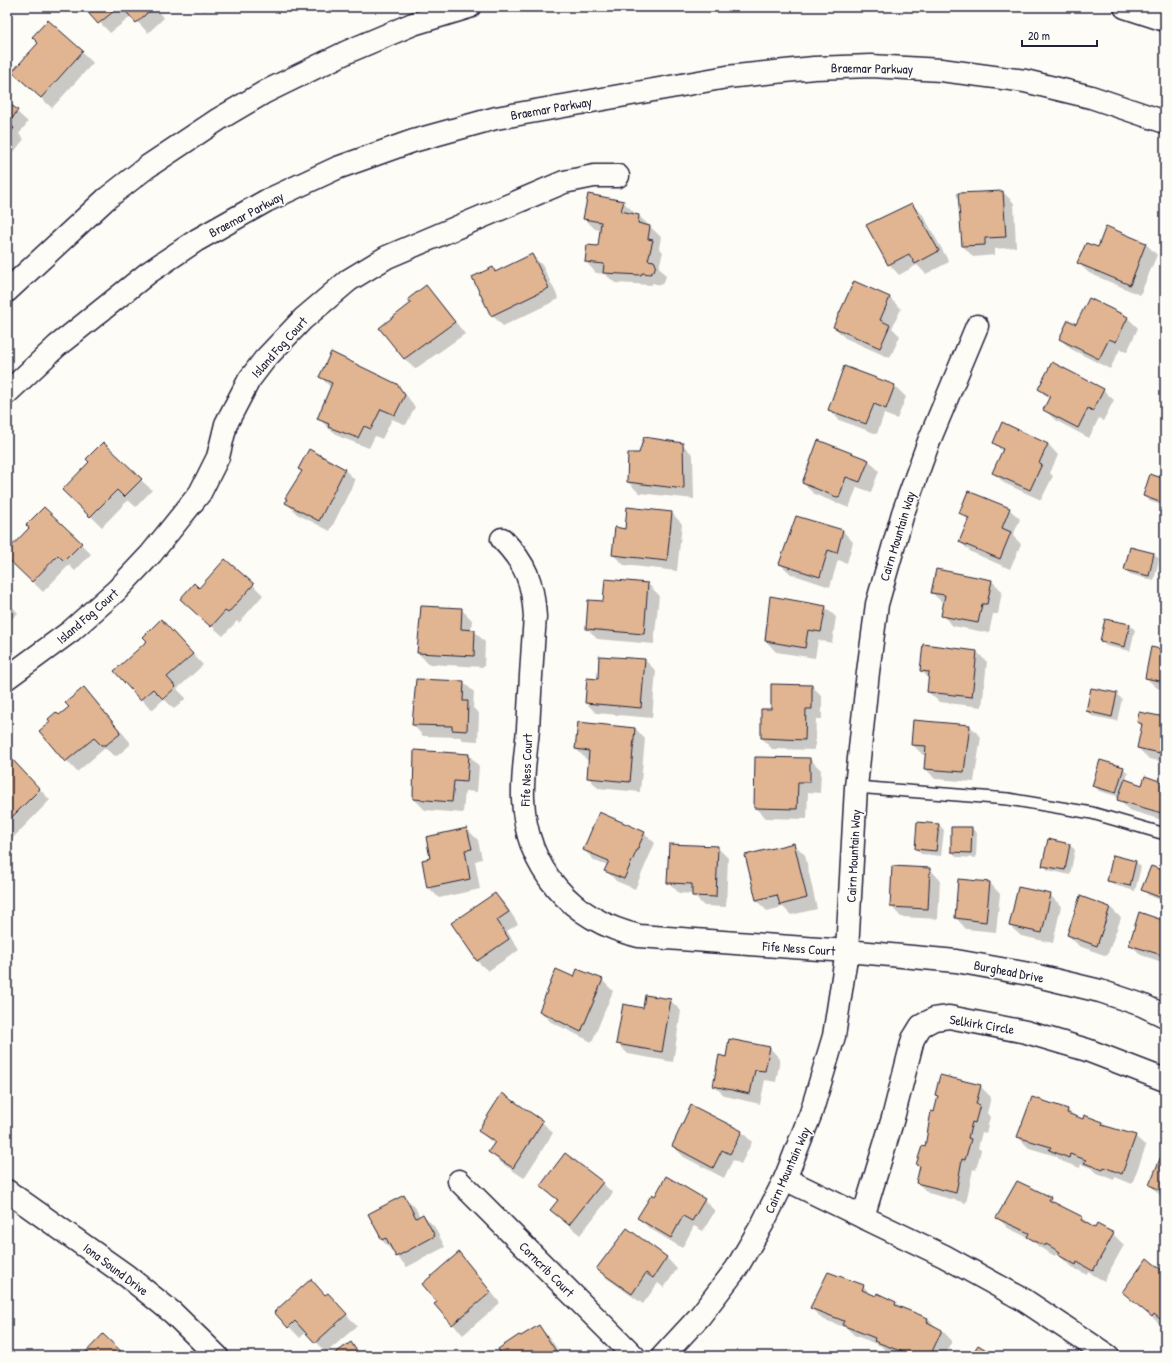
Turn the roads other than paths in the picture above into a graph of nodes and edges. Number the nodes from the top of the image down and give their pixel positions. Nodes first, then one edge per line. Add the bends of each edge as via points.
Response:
1 (469, 7) edge
2 (1125, 7) edge
3 (1165, 20) edge
4 (1165, 122) edge
5 (618, 176) dead end
6 (7, 292) edge
7 (977, 326) dead end
8 (7, 393) edge
9 (502, 539) dead end
10 (7, 678) edge
11 (856, 787) junction
12 (1165, 834) edge
13 (847, 951) junction
14 (1165, 1016) edge
15 (1165, 1080) edge
16 (785, 1179) junction
17 (459, 1181) dead end
18 (7, 1191) edge
19 (863, 1217) junction
20 (218, 1356) edge
21 (634, 1356) edge
22 (664, 1356) edge
23 (1108, 1356) edge

1 - 6 street via 413,24 346,52 219,118 147,167 106,199
2 - 3 street
4 - 8 street, Braemar Parkway via 1091,97 1025,81 941,70 871,66 814,68 727,77 496,118 413,141 337,168 259,205 198,240 148,273 57,346
5 - 10 street, Island Fog Court via 594,176 564,182 387,258 349,280 302,319 265,359 250,380 226,424 218,457 200,493 151,554 117,590 71,631
7 - 11 street, Cairn Mountain Way via 928,441 903,513 877,604
9 - 13 street, Fife Ness Court via 515,553 527,574 534,598 535,617 523,799 527,830 538,859 553,886 570,903 600,923 639,936
11 - 12 lane via 1008,799 1092,813
11 - 13 street, Cairn Mountain Way
13 - 14 street, Burghead Drive via 956,961 1029,974 1100,992 1142,1005
13 - 16 street, Cairn Mountain Way via 834,1036 811,1113
15 - 19 street, Selkirk Circle via 1087,1050 1026,1032 949,1017 934,1019 922,1026 913,1038 893,1118
16 - 19 street
16 - 22 street, Cairn Mountain Way via 736,1269 700,1316
17 - 21 street, Corncrib Court
18 - 20 street, Iona Sound Drive via 127,1276 174,1313
19 - 23 street via 944,1256 1024,1300

